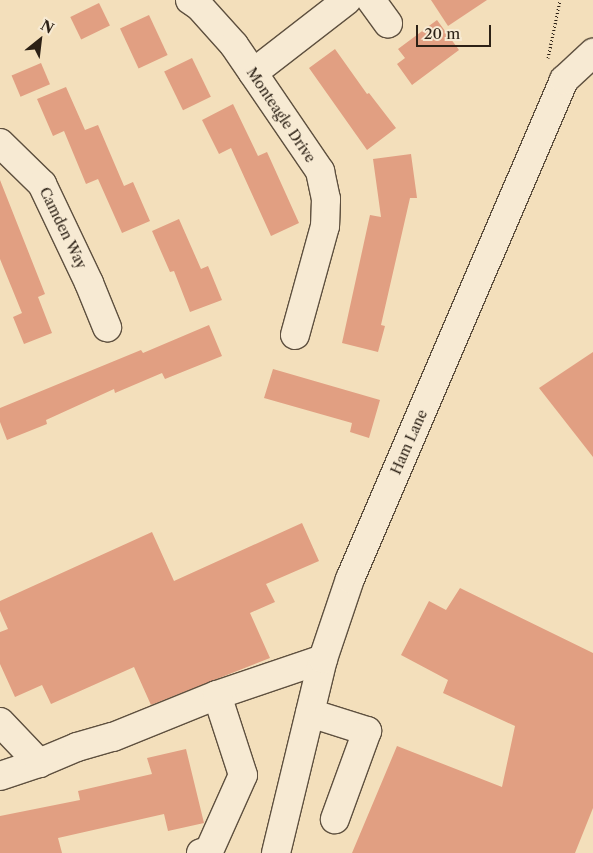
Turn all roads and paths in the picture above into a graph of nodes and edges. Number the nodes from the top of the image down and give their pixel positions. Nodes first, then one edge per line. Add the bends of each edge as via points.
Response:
1 (190, 0) edge
2 (347, 0) edge
3 (371, 0) edge
4 (560, 0) edge
5 (388, 23) dead end
6 (593, 53) edge
7 (253, 73) junction
8 (564, 80) junction
9 (0, 143) edge
10 (107, 327) dead end
11 (296, 335) dead end
12 (323, 659) junction
13 (217, 695) junction
14 (310, 713) junction
15 (0, 722) edge
16 (39, 764) junction
17 (0, 776) edge
18 (335, 819) dead end
19 (202, 853) edge
20 (276, 853) edge

1 - 7 street, Monteagle Drive via 234,46
2 - 7 street
3 - 5 street
4 - 8 path via 548,57
6 - 8 street, Ham Lane
7 - 11 street, Monteagle Drive via 320,171 326,199 325,226
8 - 12 street, Ham Lane via 354,571
9 - 10 street, Camden Way via 42,184 90,283
12 - 13 street
12 - 14 street, Ham Lane
13 - 16 street via 113,737 77,746
13 - 19 street via 243,775 209,851
14 - 18 street via 367,731
14 - 20 street, Ham Lane
15 - 16 street
16 - 17 street

